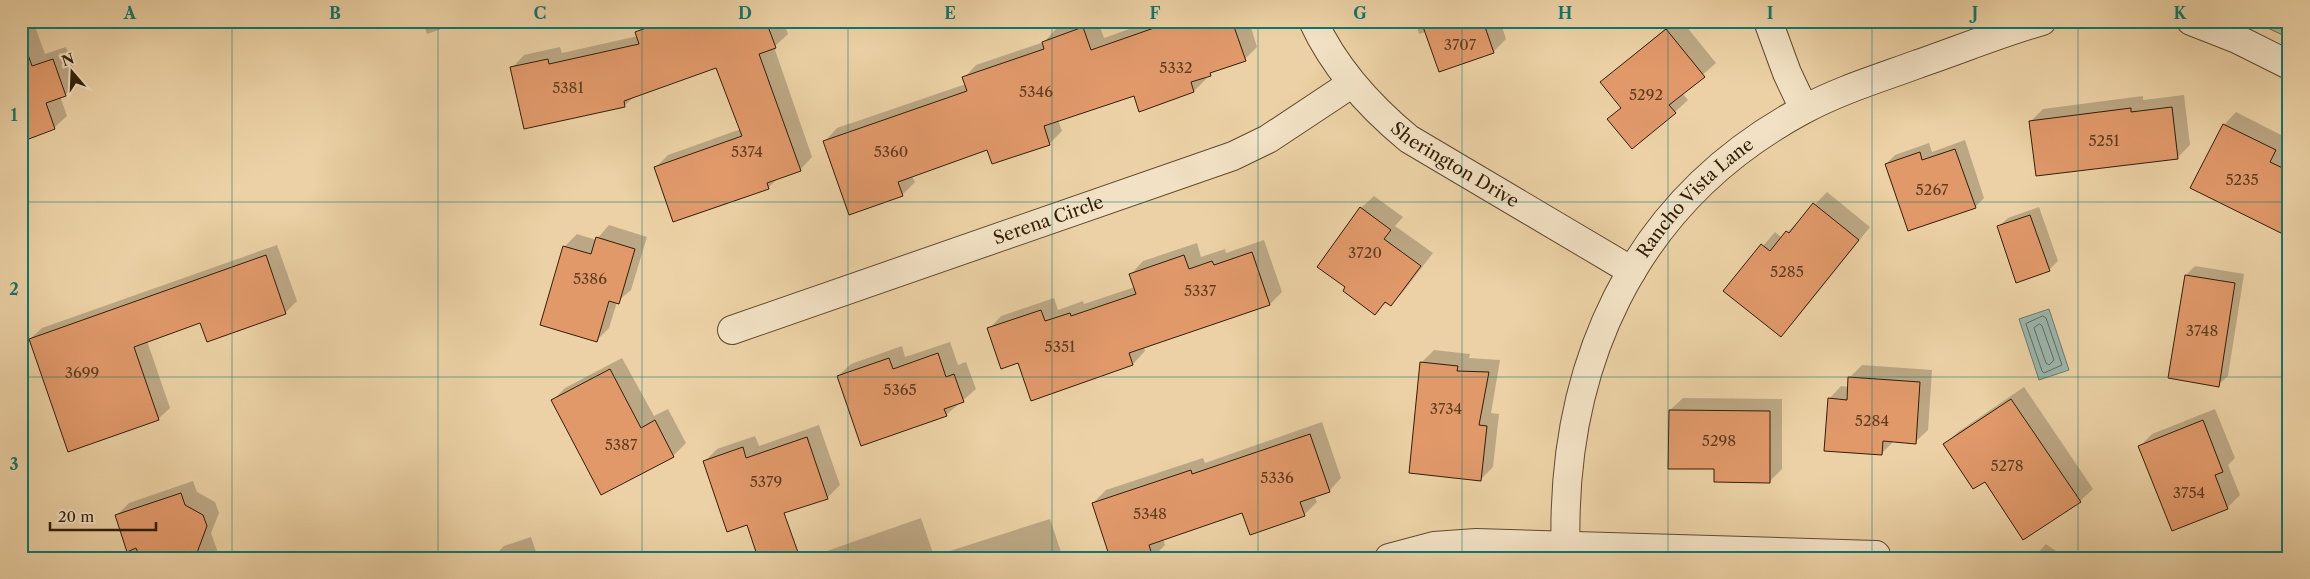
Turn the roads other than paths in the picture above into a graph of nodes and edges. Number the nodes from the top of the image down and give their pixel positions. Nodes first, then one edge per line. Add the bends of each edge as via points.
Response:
1 (1313, 21) edge
2 (1768, 21) edge
3 (2042, 21) edge
4 (2191, 21) edge
5 (2289, 65) edge
6 (1352, 84) junction
7 (1804, 109) junction
8 (1632, 271) junction
9 (732, 330) dead end
10 (1566, 552) edge
11 (1876, 554) dead end
12 (1389, 558) edge

1 - 6 street, Sherington Drive
2 - 7 street
3 - 7 street, Rancho Vista Lane via 1855,87
4 - 5 street
6 - 8 street, Sherington Drive via 1387,121 1428,151
6 - 9 street, Serena Circle via 1268,139 1233,156
7 - 8 street, Rancho Vista Lane via 1747,144 1694,190 1651,240
8 - 10 street, Rancho Vista Lane via 1599,335 1577,408 1571,446
10 - 11 street
10 - 12 street via 1455,544

